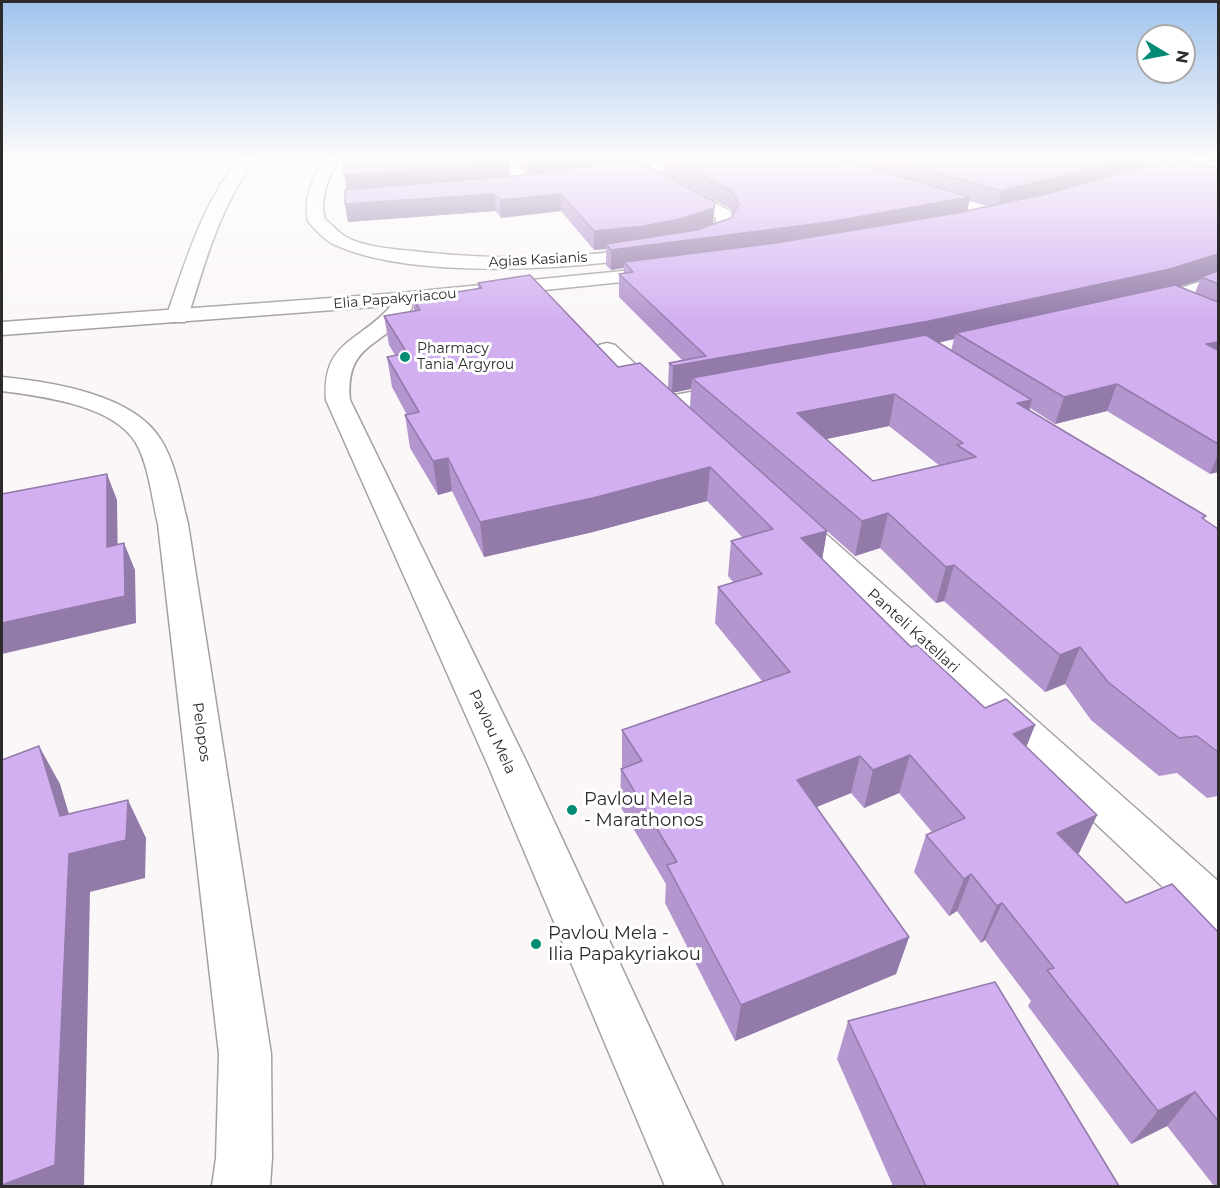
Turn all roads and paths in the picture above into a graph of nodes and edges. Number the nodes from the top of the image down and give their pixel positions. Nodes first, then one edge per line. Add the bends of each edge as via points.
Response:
1 (215, 212) edge
2 (316, 212) edge
3 (721, 212) edge
4 (685, 270) edge
5 (1218, 282) edge
6 (400, 299) junction
7 (1168, 299) junction
8 (1133, 307) edge
9 (1198, 313) edge
10 (177, 317) junction
11 (2, 329) edge
12 (607, 350) dead end
13 (2, 384) edge
14 (759, 386) edge
15 (665, 404) junction
16 (691, 428) edge
17 (771, 500) edge
18 (1213, 900) edge
19 (241, 1186) edge
20 (694, 1186) edge

1 - 10 street
2 - 3 street, Agias Kasianis via 322,228 347,242 387,254 511,263 606,256 696,243 723,231 726,222
4 - 6 street, Elia Papakyriacou
5 - 7 street
6 - 10 street, Elia Papakyriacou
6 - 20 street, Pavlou Mela via 401,308 394,318 363,340 339,366 335,375 338,400 507,763
7 - 8 street
7 - 9 street
10 - 11 street, Elia Papakyriacou
12 - 15 street
13 - 19 street, Pelopos via 51,390 100,406 128,422 148,440 173,524 245,1054
14 - 15 street
15 - 16 street
17 - 18 street, Panteli Katellari

